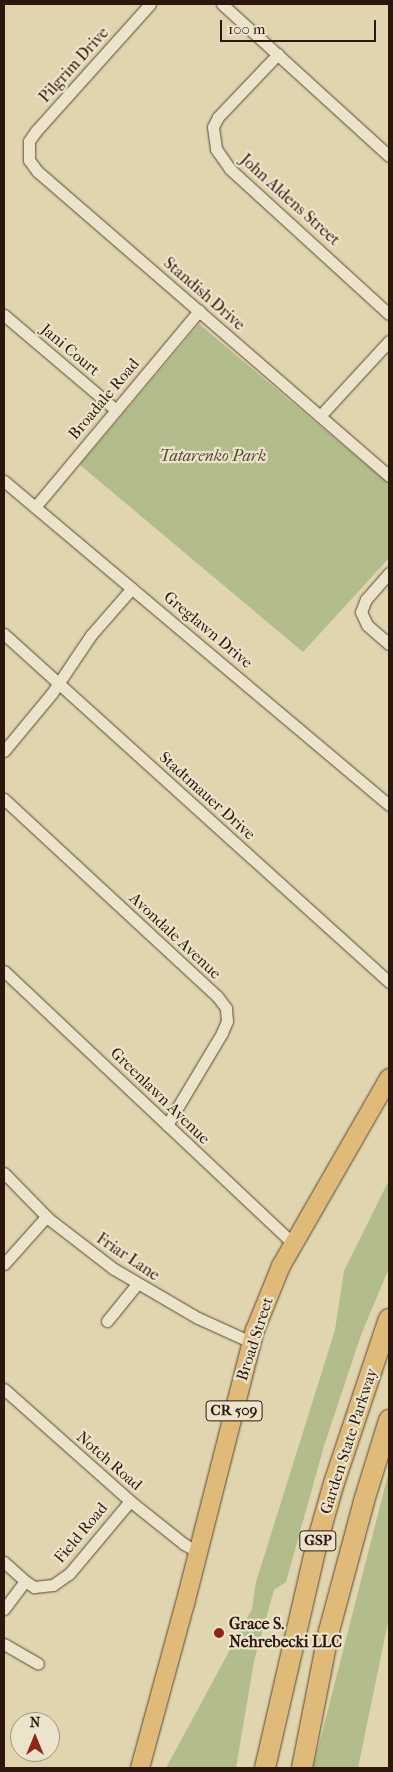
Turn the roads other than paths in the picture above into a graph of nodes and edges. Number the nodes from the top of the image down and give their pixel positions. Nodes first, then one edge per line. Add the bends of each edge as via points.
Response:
1 (150, 4) edge
2 (222, 4) edge
3 (278, 54) junction
4 (41, 125) joint
5 (389, 156) edge
6 (199, 311) junction
7 (389, 314) edge
8 (4, 315) edge
9 (389, 341) edge
10 (116, 410) junction
11 (320, 416) junction
12 (389, 476) edge
13 (4, 481) edge
14 (35, 507) junction
15 (389, 573) edge
16 (132, 588) junction
17 (4, 634) edge
18 (389, 644) edge
19 (59, 683) junction
20 (4, 751) edge
21 (4, 799) edge
22 (389, 805) edge
23 (4, 971) edge
24 (389, 982) edge
25 (389, 1078) edge
26 (167, 1125) junction
27 (4, 1173) edge
28 (46, 1216) junction
29 (294, 1244) junction
30 (4, 1264) edge
31 (137, 1284) junction
32 (389, 1319) edge
33 (106, 1321) dead end
34 (251, 1342) junction
35 (4, 1389) edge
36 (389, 1420) edge
37 (130, 1501) junction
38 (198, 1552) junction
39 (4, 1562) edge
40 (25, 1581) junction
41 (4, 1609) edge
42 (4, 1644) edge
43 (38, 1664) dead end
44 (140, 1768) edge
45 (265, 1768) edge
46 (302, 1768) edge

1 - 4 street, Pilgrim Drive
2 - 3 street
3 - 5 street
3 - 7 street, John Aldens Street via 218,117 213,127 216,148 230,169
4 - 6 street, Standish Drive via 29,141 28,150 29,160 37,171
6 - 10 street, Broadale Road
6 - 11 street, Standish Drive
8 - 10 street, Jani Court
9 - 11 street
10 - 14 street, Broadale Road
11 - 12 street, Standish Drive
13 - 14 street, Greglawn Drive
14 - 16 street, Greglawn Drive
15 - 18 street via 366,600 361,612 367,625
16 - 19 street via 91,635
16 - 22 street, Greglawn Drive
17 - 19 street, Stadtmauer Drive
19 - 20 street
19 - 24 street, Stadtmauer Drive
21 - 26 street, Avondale Avenue via 226,1008 227,1021 222,1033
23 - 26 street, Greenlawn Avenue
25 - 29 main road, Broad Street / CR 509
26 - 29 street, Greenlawn Avenue
27 - 28 street, Friar Lane
28 - 30 street
28 - 31 street, Friar Lane
29 - 34 main road, Broad Street / CR 509 via 264,1305
31 - 33 street
31 - 34 street, Friar Lane via 198,1318
32 - 45 highway, Garden State Parkway / GSP via 318,1539
34 - 38 main road, Broad Street / CR 509
35 - 37 street, Notch Road
36 - 46 highway, Garden State Parkway / GSP via 329,1631
37 - 38 street, Notch Road
37 - 40 street, Field Road via 62,1580 43,1588
38 - 44 main road, Broad Street / CR 509
39 - 40 street, Field Road
40 - 41 street
42 - 43 street

